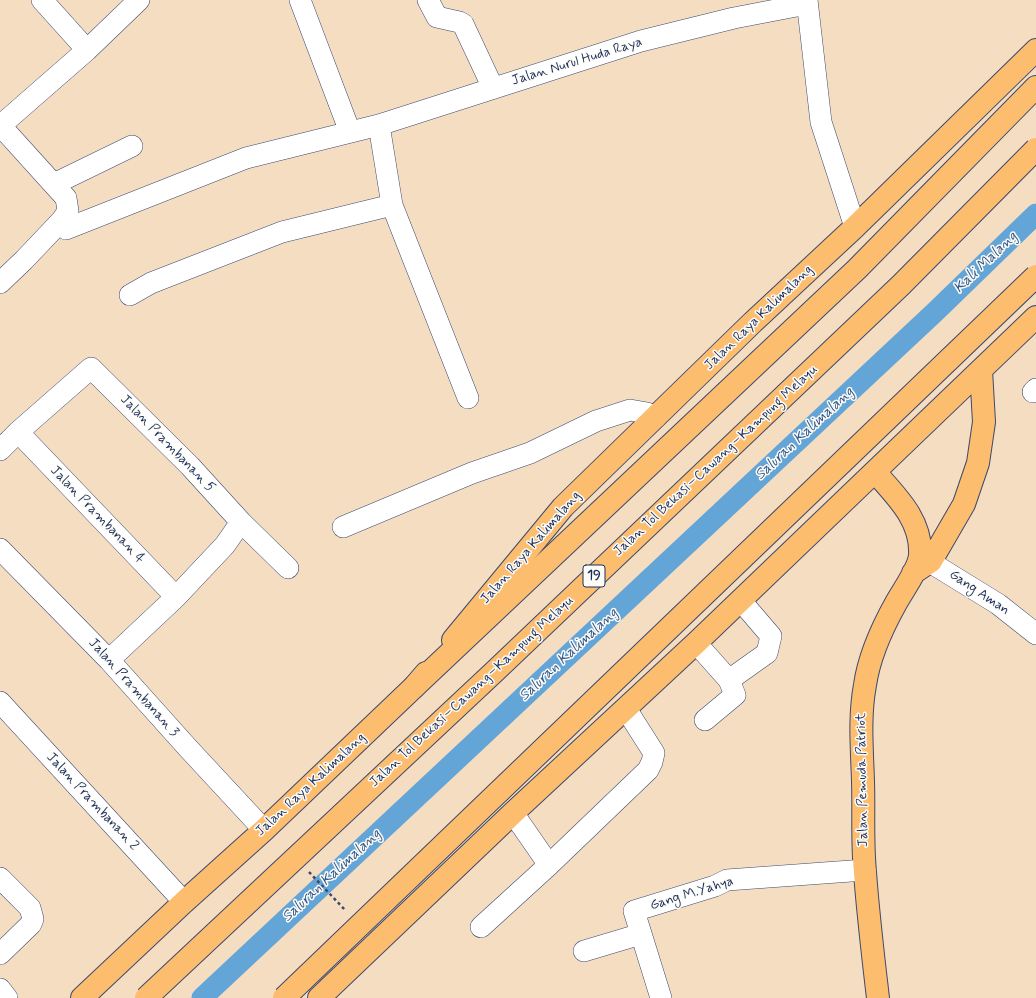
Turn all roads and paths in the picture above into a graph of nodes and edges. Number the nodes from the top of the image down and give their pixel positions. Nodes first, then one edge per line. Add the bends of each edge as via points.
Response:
1 (42, 0) edge
2 (139, 0) edge
3 (300, 0) edge
4 (428, 0) edge
5 (807, 2) edge
6 (87, 50) junction
7 (1036, 50) edge
8 (1036, 87) edge
9 (493, 88) junction
10 (378, 125) junction
11 (0, 126) edge
12 (350, 132) junction
13 (132, 146) dead end
14 (1036, 149) edge
15 (60, 191) junction
16 (392, 204) junction
17 (855, 228) junction
18 (66, 229) dead end
19 (1036, 276) edge
20 (0, 283) edge
21 (130, 296) dead end
22 (1036, 317) edge
23 (981, 370) junction
24 (468, 398) dead end
25 (656, 417) junction
26 (18, 432) junction
27 (0, 450) edge
28 (875, 472) junction
29 (241, 522) junction
30 (343, 528) dead end
31 (0, 549) edge
32 (921, 563) junction
33 (288, 568) dead end
34 (176, 597) junction
35 (741, 601) junction
36 (1036, 634) edge
37 (696, 643) junction
38 (109, 660) junction
39 (730, 680) junction
40 (414, 687) junction
41 (0, 702) edge
42 (626, 709) junction
43 (705, 720) dead end
44 (513, 813) junction
45 (264, 830) junction
46 (549, 865) junction
47 (306, 869) dead end
48 (864, 870) junction
49 (0, 878) edge
50 (184, 902) junction
51 (350, 915) dead end
52 (481, 927) dead end
53 (641, 934) junction
54 (584, 951) dead end
55 (0, 954) edge
56 (0, 989) edge
57 (7, 998) edge
58 (82, 998) edge
59 (146, 998) edge
60 (284, 998) edge
61 (320, 998) edge
62 (661, 998) edge
63 (878, 998) edge

1 - 6 street
2 - 6 street
3 - 12 street
4 - 9 street via 437,16 462,24
5 - 9 street, Jalan Nurul Huda Raya via 641,42
5 - 17 street via 821,122
6 - 11 street
7 - 17 main road, Jalan Raya Kalimalang
8 - 40 main road via 857,269
9 - 10 street, Jalan Nurul Huda Raya
10 - 12 street, Jalan Nurul Huda Raya
10 - 16 street
11 - 15 street
12 - 18 street, Jalan Nurul Huda Raya via 246,158
13 - 15 street
14 - 59 main road, Jalan Tol Bekasi–Cawang–Kampung Melayu / 19, bridge via 901,285
15 - 20 street via 68,211
16 - 21 street via 282,232 151,283
16 - 24 street
17 - 25 main road, Jalan Raya Kalimalang via 753,322
19 - 60 main road, bridge
22 - 23 main road
23 - 28 main road
23 - 32 main road, Jalan Pemuda Patriot via 984,422 978,463 964,504
25 - 30 street via 630,410 596,421 530,453 472,473
25 - 40 main road, Jalan Raya Kalimalang via 563,507
26 - 27 street
26 - 29 street, Jalan Prambanan 5 via 91,368 190,466
26 - 34 street, Jalan Prambanan 4
28 - 32 main road via 909,513 917,531
28 - 35 main road
29 - 33 street, Jalan Prambanan 5
29 - 34 street via 225,545
31 - 38 street, Jalan Prambanan 3
32 - 36 street, Gang Aman via 998,604
32 - 48 main road, Jalan Pemuda Patriot via 895,604 873,652 865,684 861,722
34 - 38 street
35 - 37 main road
35 - 39 street via 771,636 767,653
37 - 39 street
37 - 42 main road
38 - 45 street, Jalan Prambanan 3
39 - 43 street via 735,695
40 - 45 main road, Jalan Raya Kalimalang
41 - 50 street, Jalan Prambanan 2
42 - 44 main road
42 - 46 street via 654,753 652,762 648,770
44 - 46 street
44 - 61 main road
45 - 50 main road, Jalan Raya Kalimalang
46 - 52 street
47 - 51 path
48 - 53 street, Gang M.Yahya via 727,880 634,911
48 - 63 main road, Jalan Pemuda Patriot
49 - 55 street via 30,908 33,919
50 - 58 main road, Jalan Raya Kalimalang
53 - 54 street
53 - 62 street, Gang M.Yahya
56 - 57 street

